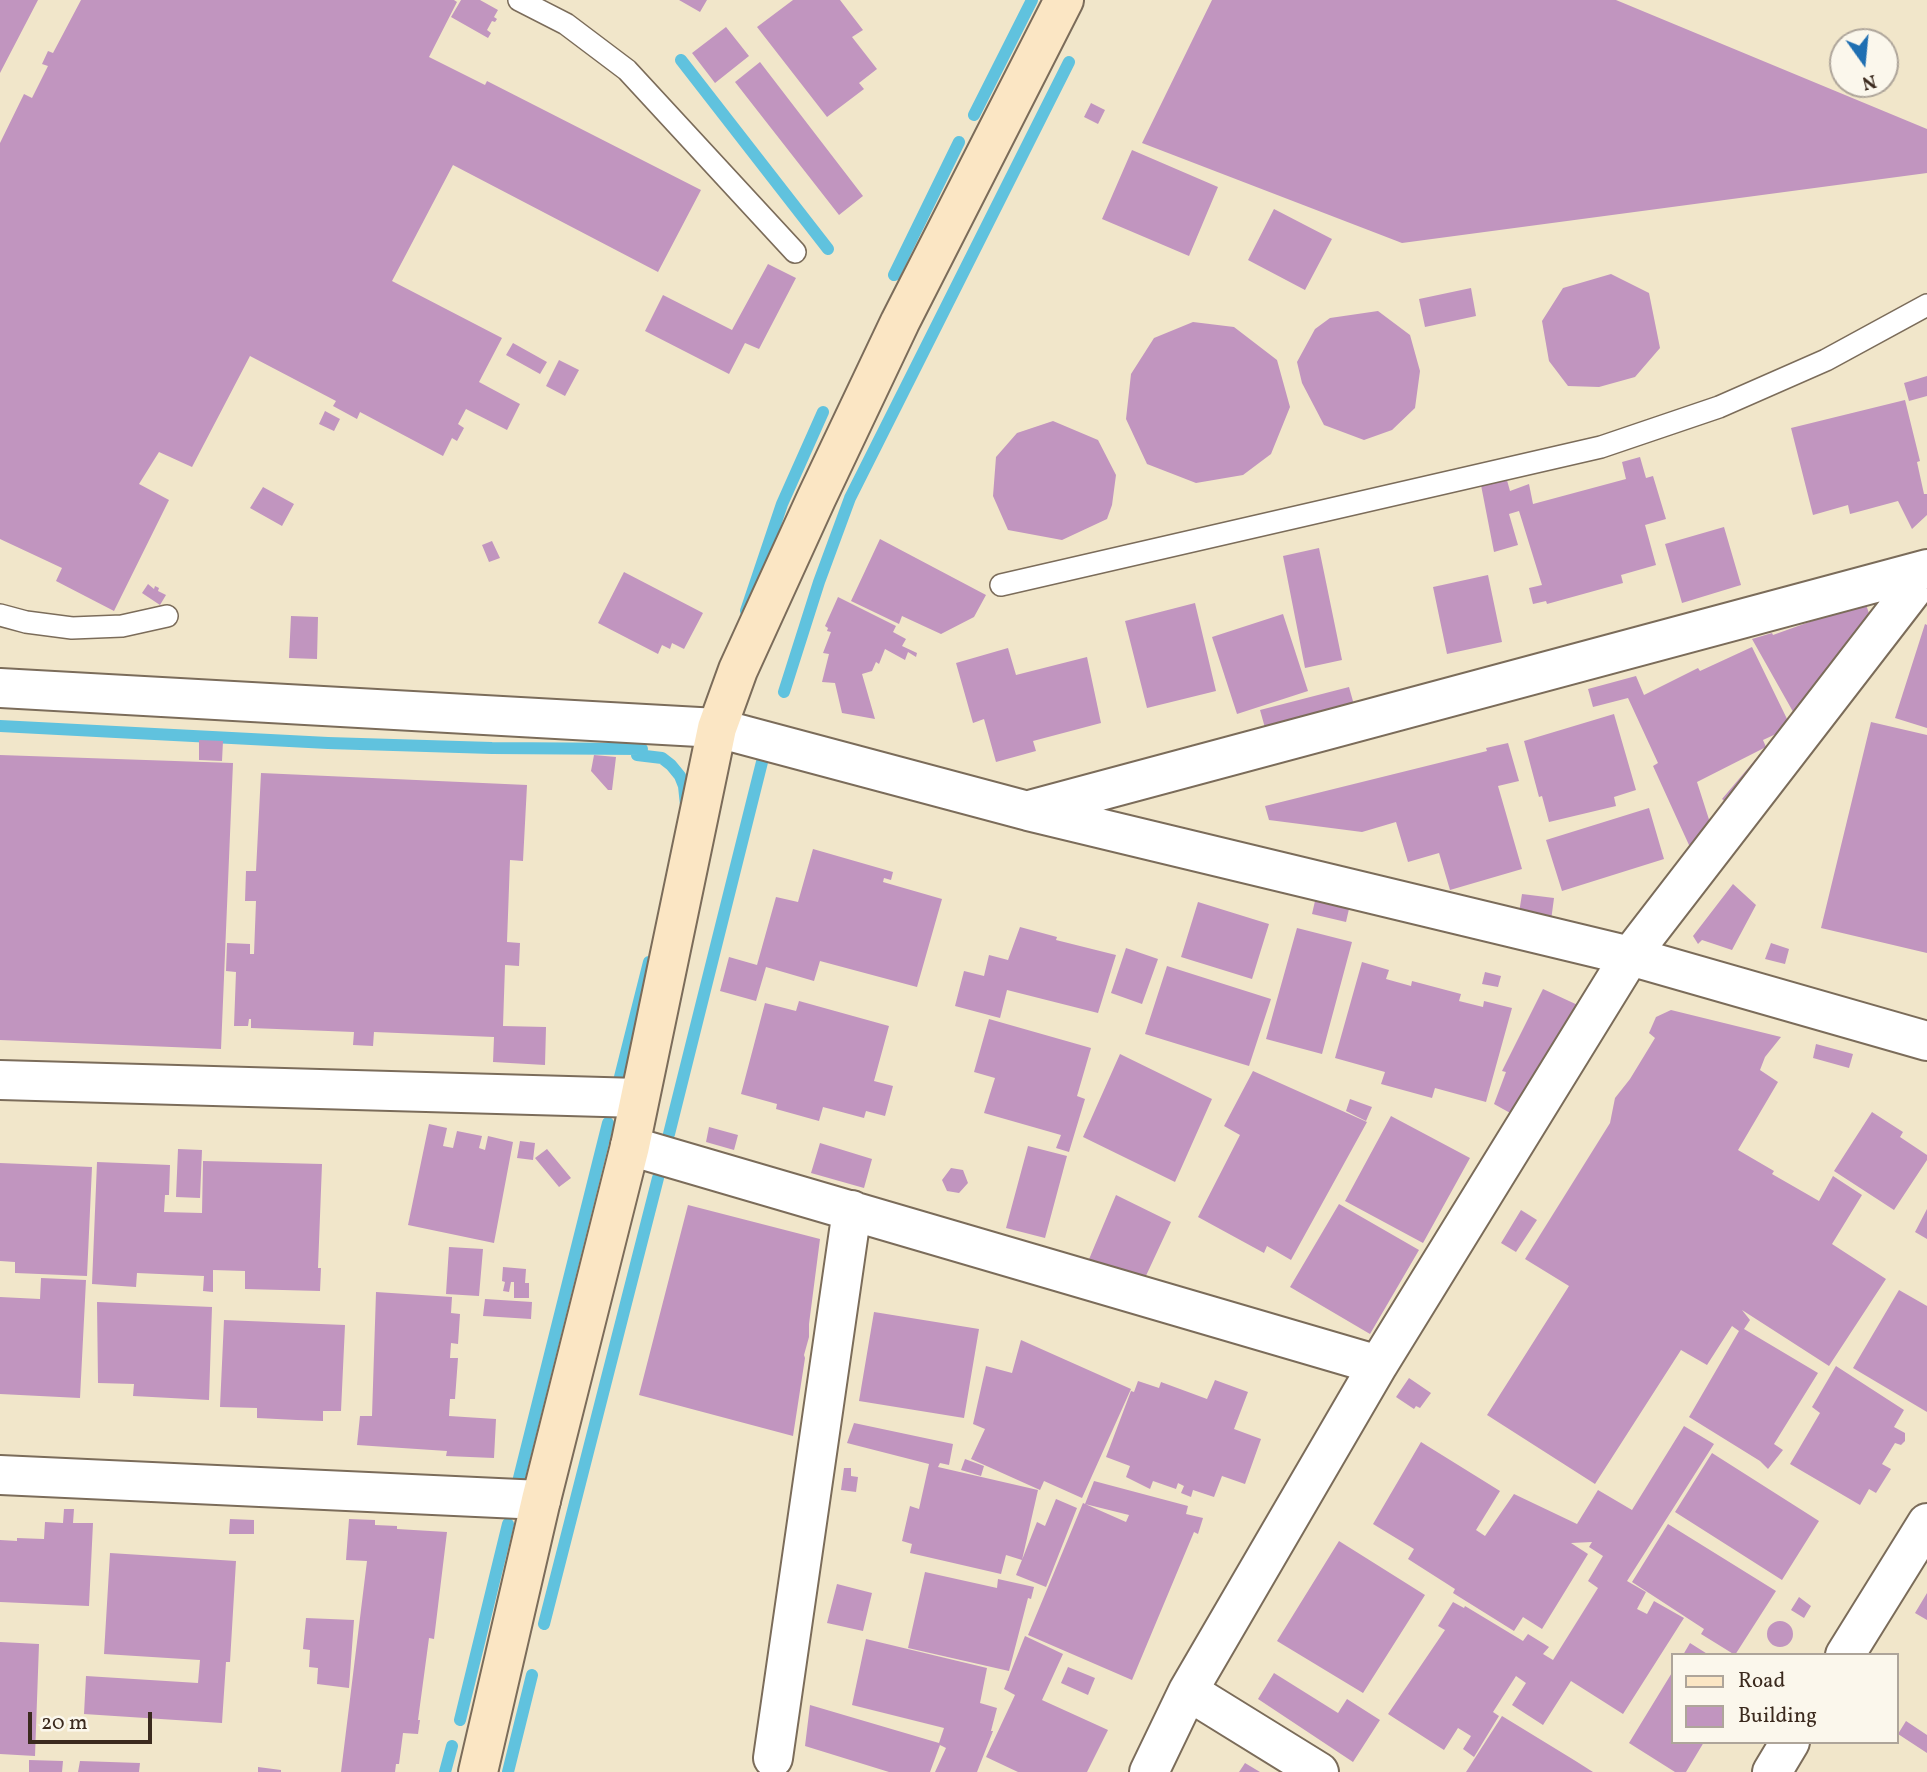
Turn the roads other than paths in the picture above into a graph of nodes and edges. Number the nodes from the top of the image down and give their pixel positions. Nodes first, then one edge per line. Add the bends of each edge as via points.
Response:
1 (519, 0) edge
2 (1064, 0) edge
3 (795, 252) dead end
4 (1927, 304) edge
5 (1927, 570) edge
6 (1001, 585) dead end
7 (0, 615) edge
8 (167, 616) dead end
9 (0, 688) edge
10 (717, 728) junction
11 (1028, 811) junction
12 (1630, 956) junction
13 (1927, 1041) edge
14 (0, 1080) edge
15 (639, 1098) junction
16 (630, 1146) junction
17 (852, 1210) junction
18 (1378, 1365) junction
19 (0, 1475) edge
20 (541, 1500) junction
21 (1927, 1522) edge
22 (1846, 1653) edge
23 (1188, 1690) junction
24 (1789, 1744) edge
25 (773, 1758) dead end
26 (478, 1772) edge
27 (1149, 1772) edge
28 (1319, 1772) edge
29 (1772, 1772) edge

1 - 3 lane via 566,24 627,69
2 - 10 main road via 900,322 738,670
4 - 6 lane via 1826,360 1719,407 1601,447
5 - 11 street
5 - 12 street
7 - 8 lane via 72,628 122,626
9 - 10 street
10 - 11 street
10 - 15 main road
11 - 12 street
12 - 13 street
12 - 18 street
14 - 15 street
15 - 16 main road
16 - 17 street
16 - 20 main road
17 - 18 street
17 - 25 street
18 - 23 street
19 - 20 street
20 - 26 main road
21 - 22 street
23 - 27 street
23 - 28 street
24 - 29 street

